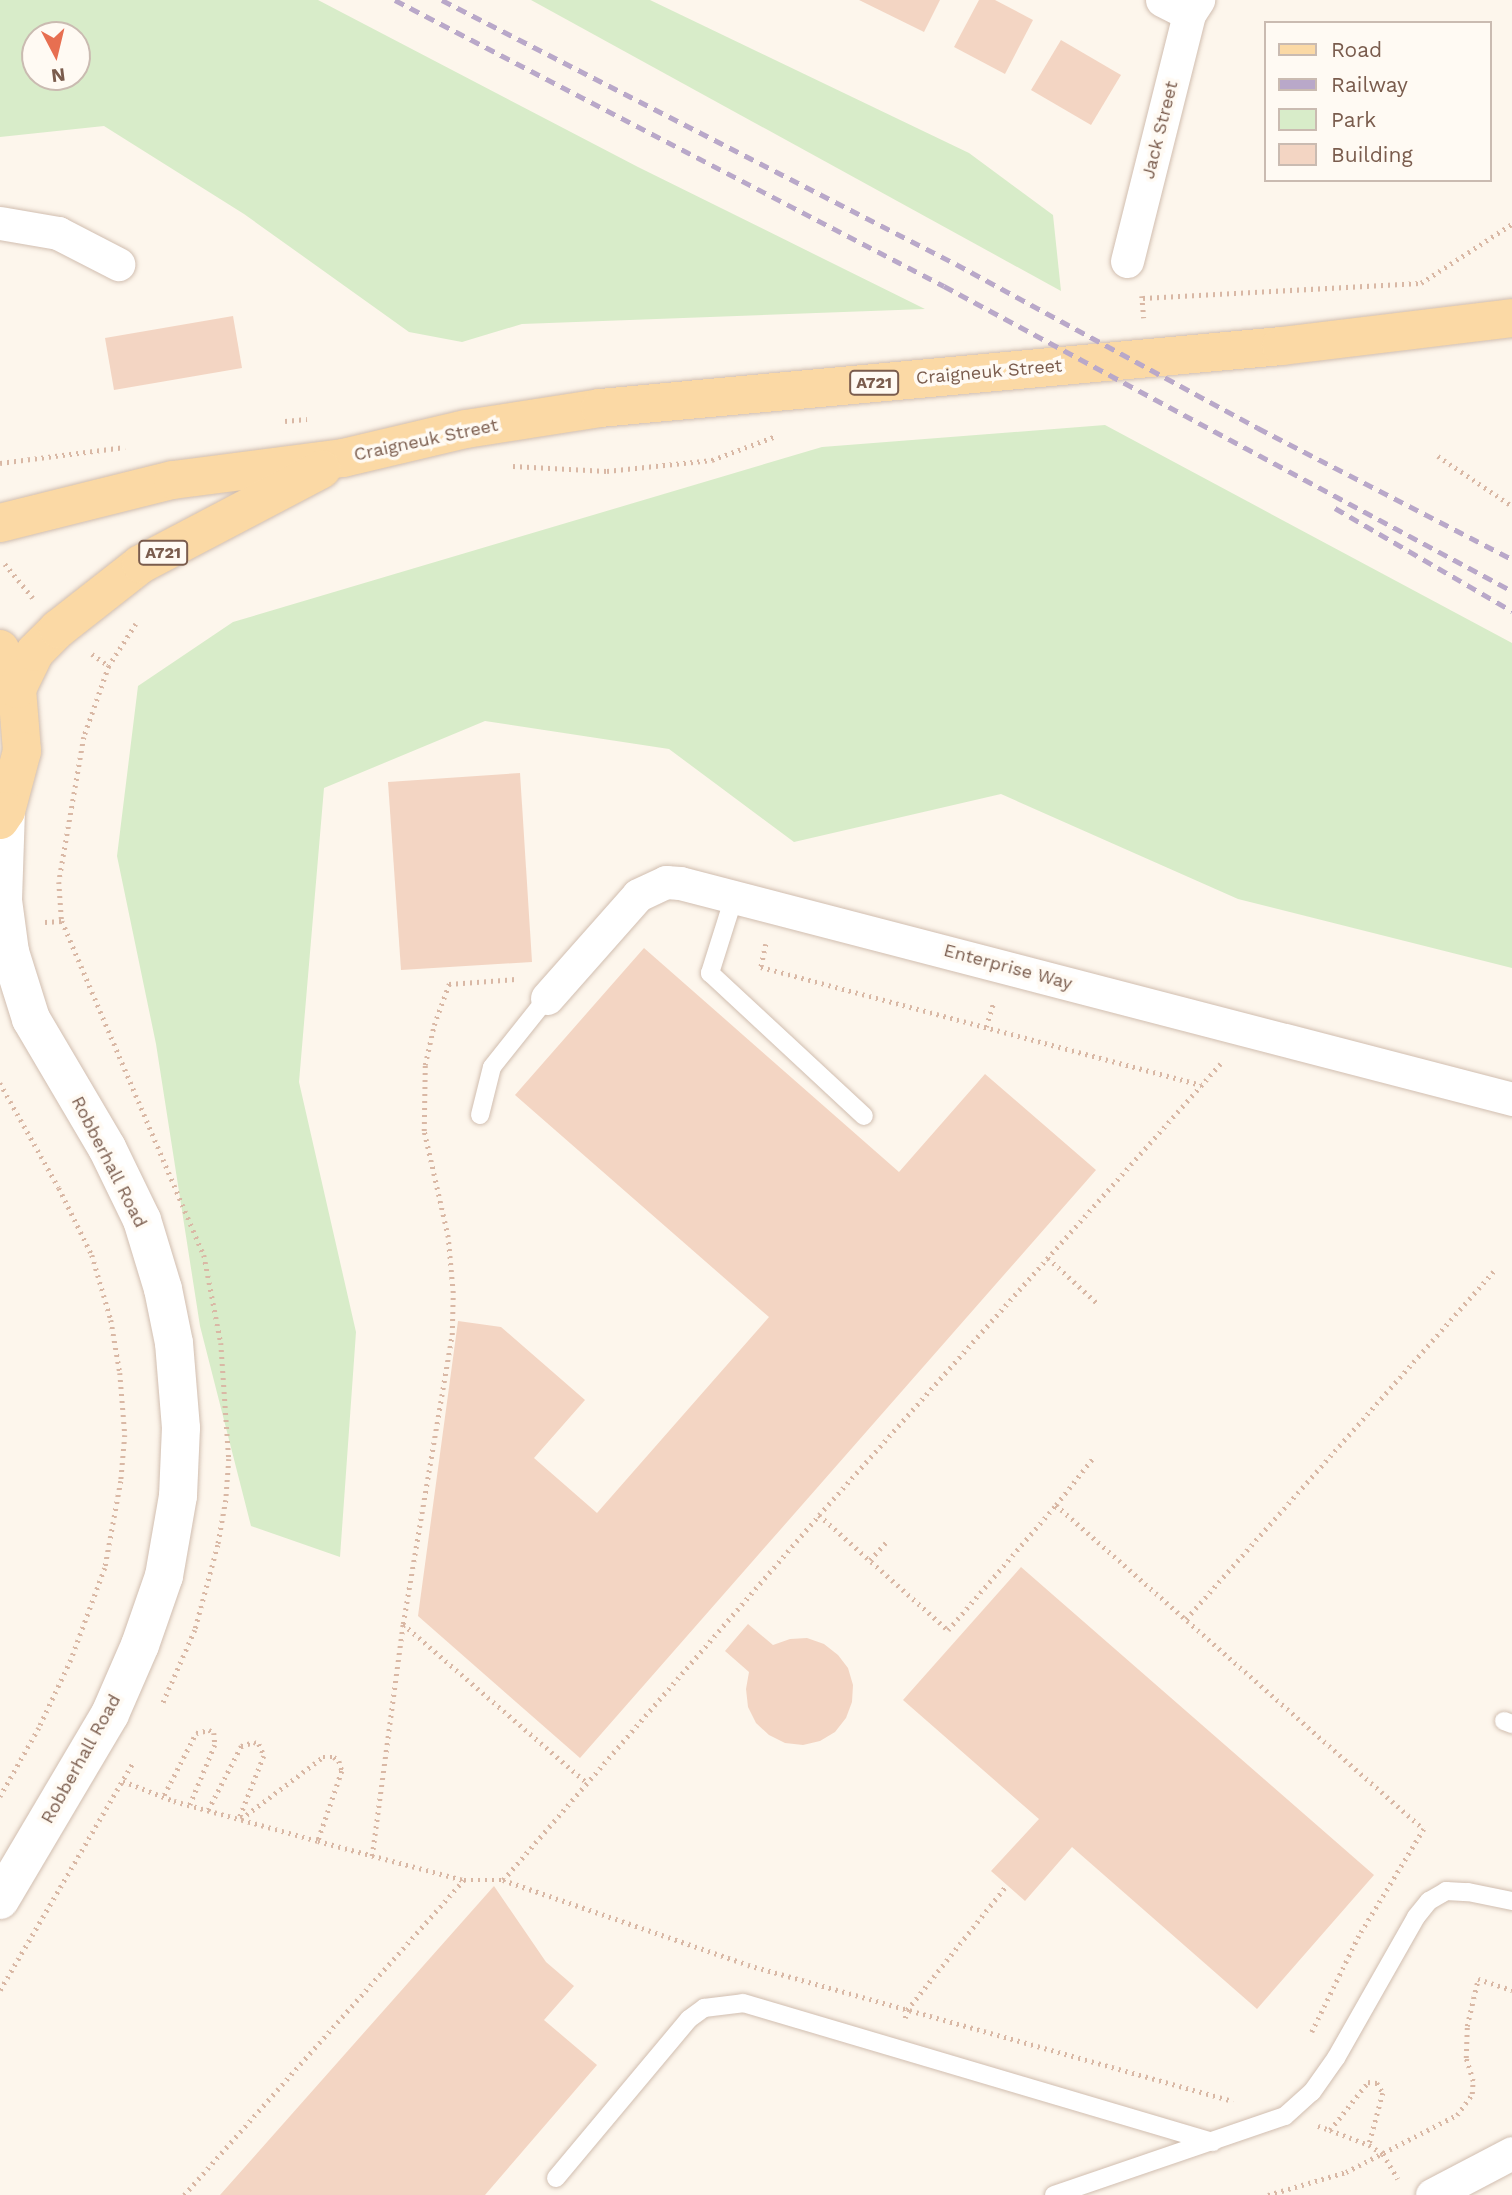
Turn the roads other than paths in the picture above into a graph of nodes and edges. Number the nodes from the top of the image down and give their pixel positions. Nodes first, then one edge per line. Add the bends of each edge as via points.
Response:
1 (1183, 4) edge
2 (0, 223) edge
3 (1127, 261) road end
4 (118, 264) dead end
5 (1512, 318) edge
6 (343, 458) junction
7 (0, 523) edge
8 (0, 649) edge
9 (17, 689) junction
10 (3, 815) edge
11 (734, 897) junction
12 (0, 994) edge
13 (547, 998) joint
14 (31, 1019) junction
15 (1512, 1098) edge
16 (480, 1115) dead end
17 (864, 1116) dead end
18 (0, 1900) edge
19 (1512, 1901) edge
20 (1213, 2142) junction
21 (1512, 2153) edge
22 (556, 2178) dead end
23 (1055, 2195) edge
24 (1432, 2195) edge

1 - 3 street, Jack Street
2 - 4 street via 58,233
5 - 6 main road, Craigneuk Street / A721 via 1281,346 600,408 466,429
6 - 7 main road, Craigneuk Street / A721 via 173,480
6 - 9 main road, Craigneuk Street / A721 via 141,564 35,652
8 - 9 main road
9 - 10 main road via 22,751
10 - 14 street, Robberhall Road via 3,900 10,952
11 - 13 street, Enterprise Way via 680,883 651,887 638,895
11 - 15 street, Enterprise Way
11 - 17 lane via 710,973
12 - 14 street, Robberhall Road
13 - 16 lane via 492,1067
14 - 18 street, Robberhall Road via 107,1149 142,1220 174,1343 181,1428 178,1496 164,1576 140,1645 110,1714
19 - 20 lane via 1446,1891 1429,1901 1312,2092 1285,2116
20 - 22 lane via 743,2003 704,2008 660,2052
20 - 23 lane
21 - 24 street

